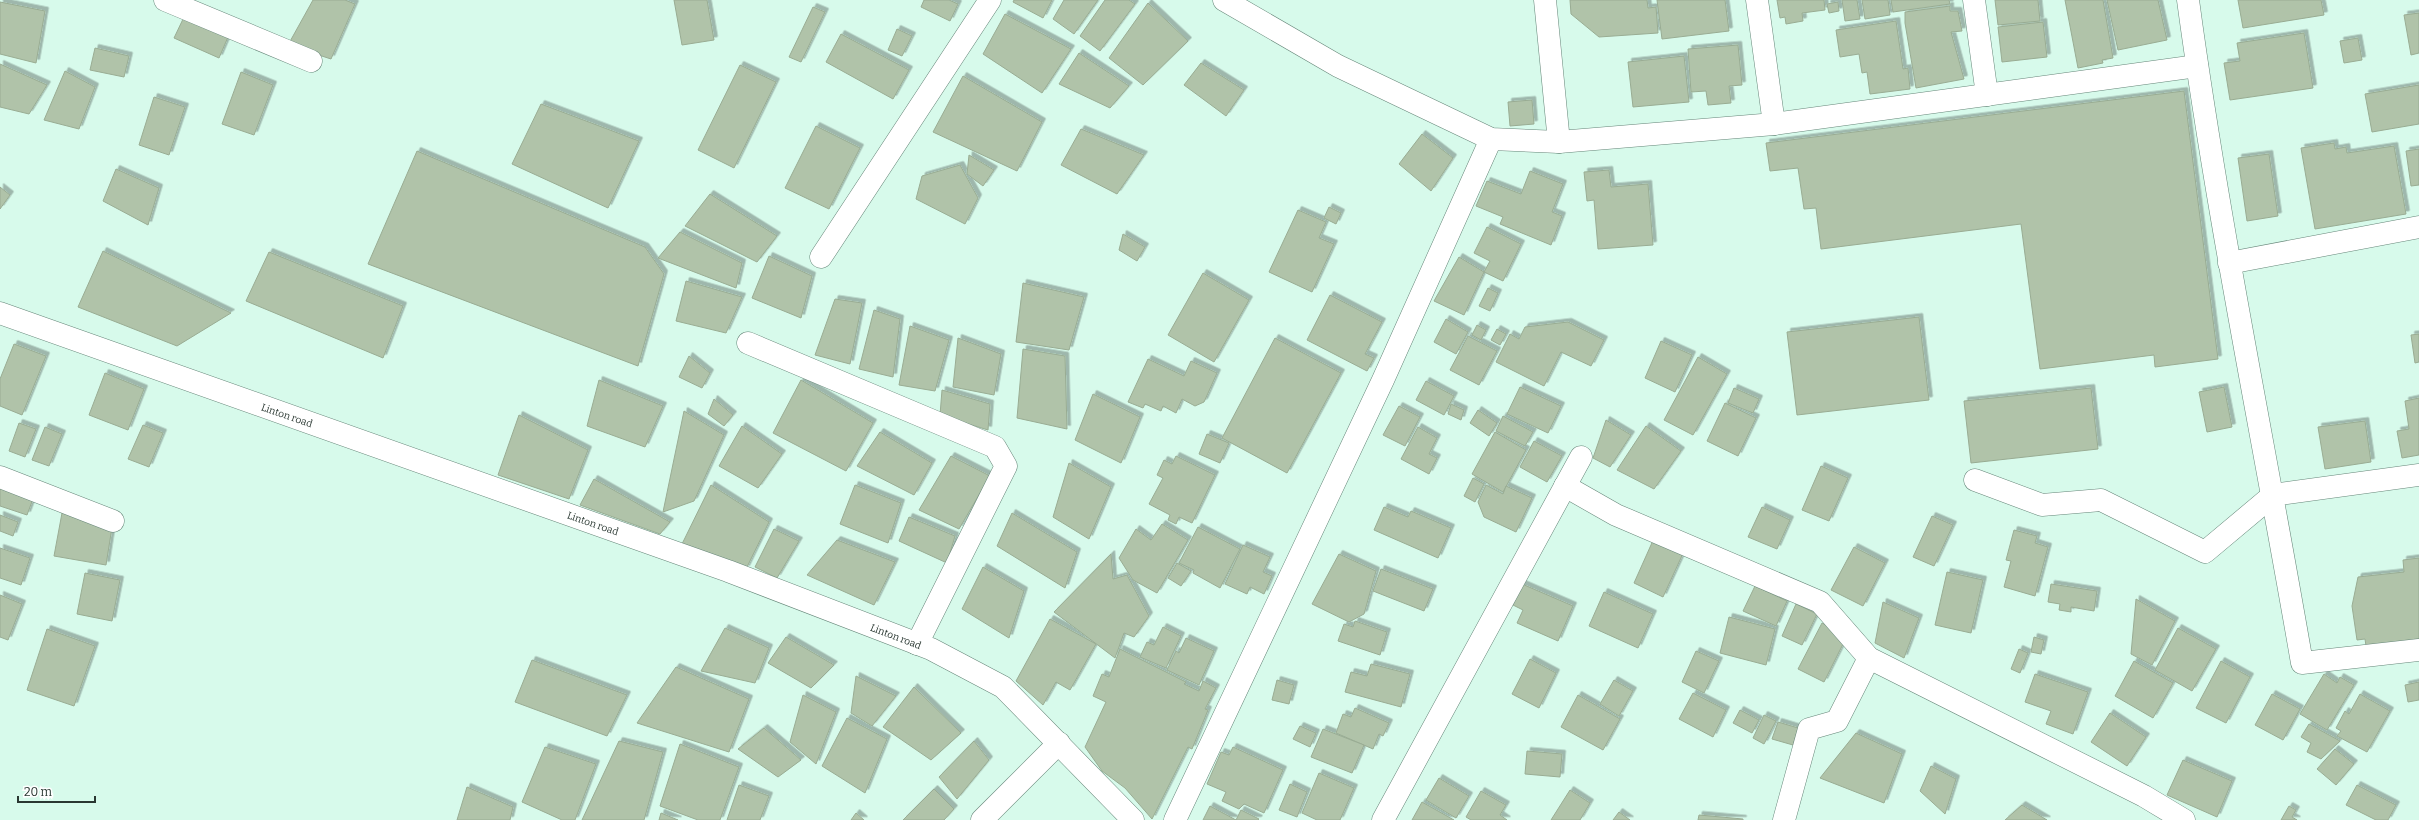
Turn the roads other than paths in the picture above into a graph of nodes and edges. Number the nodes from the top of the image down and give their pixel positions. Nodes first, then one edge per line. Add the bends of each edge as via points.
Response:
1 (165, 0) edge
2 (990, 0) edge
3 (1224, 0) edge
4 (1545, 0) edge
5 (1757, 0) edge
6 (1974, 0) edge
7 (2188, 0) edge
8 (311, 61) dead end
9 (2197, 66) junction
10 (1987, 94) junction
11 (1774, 124) junction
12 (1491, 139) junction
13 (1559, 142) junction
14 (2419, 227) edge
15 (820, 257) dead end
16 (2229, 264) junction
17 (0, 313) edge
18 (748, 343) dead end
19 (1580, 457) dead end
20 (2419, 475) edge
21 (0, 477) edge
22 (1975, 480) dead end
23 (1564, 486) junction
24 (2273, 495) junction
25 (113, 521) dead end
26 (917, 644) junction
27 (2419, 650) edge
28 (1869, 658) junction
29 (1059, 743) junction
30 (982, 820) edge
31 (1133, 820) edge
32 (1175, 820) edge
33 (1383, 820) edge
34 (1784, 820) edge
35 (2184, 820) edge

1 - 8 street
2 - 15 street
3 - 12 street via 1338,66
4 - 13 street
5 - 11 street
6 - 10 street
7 - 9 street
9 - 10 street
9 - 16 street
10 - 11 street
11 - 13 street
12 - 13 street
12 - 32 street via 1383,380
14 - 16 street
16 - 24 street
17 - 26 street, Linton road via 728,571
18 - 26 street via 995,447 1006,466
19 - 23 street
20 - 24 street
21 - 25 street
22 - 24 street via 2042,505 2101,500 2205,552
23 - 28 street via 1616,515 1820,602
23 - 33 street
24 - 27 street via 2302,663
26 - 29 street, Linton road via 1003,687
28 - 34 street via 1837,721 1809,729
28 - 35 street via 2144,796
29 - 30 street
29 - 31 street, Linton road

